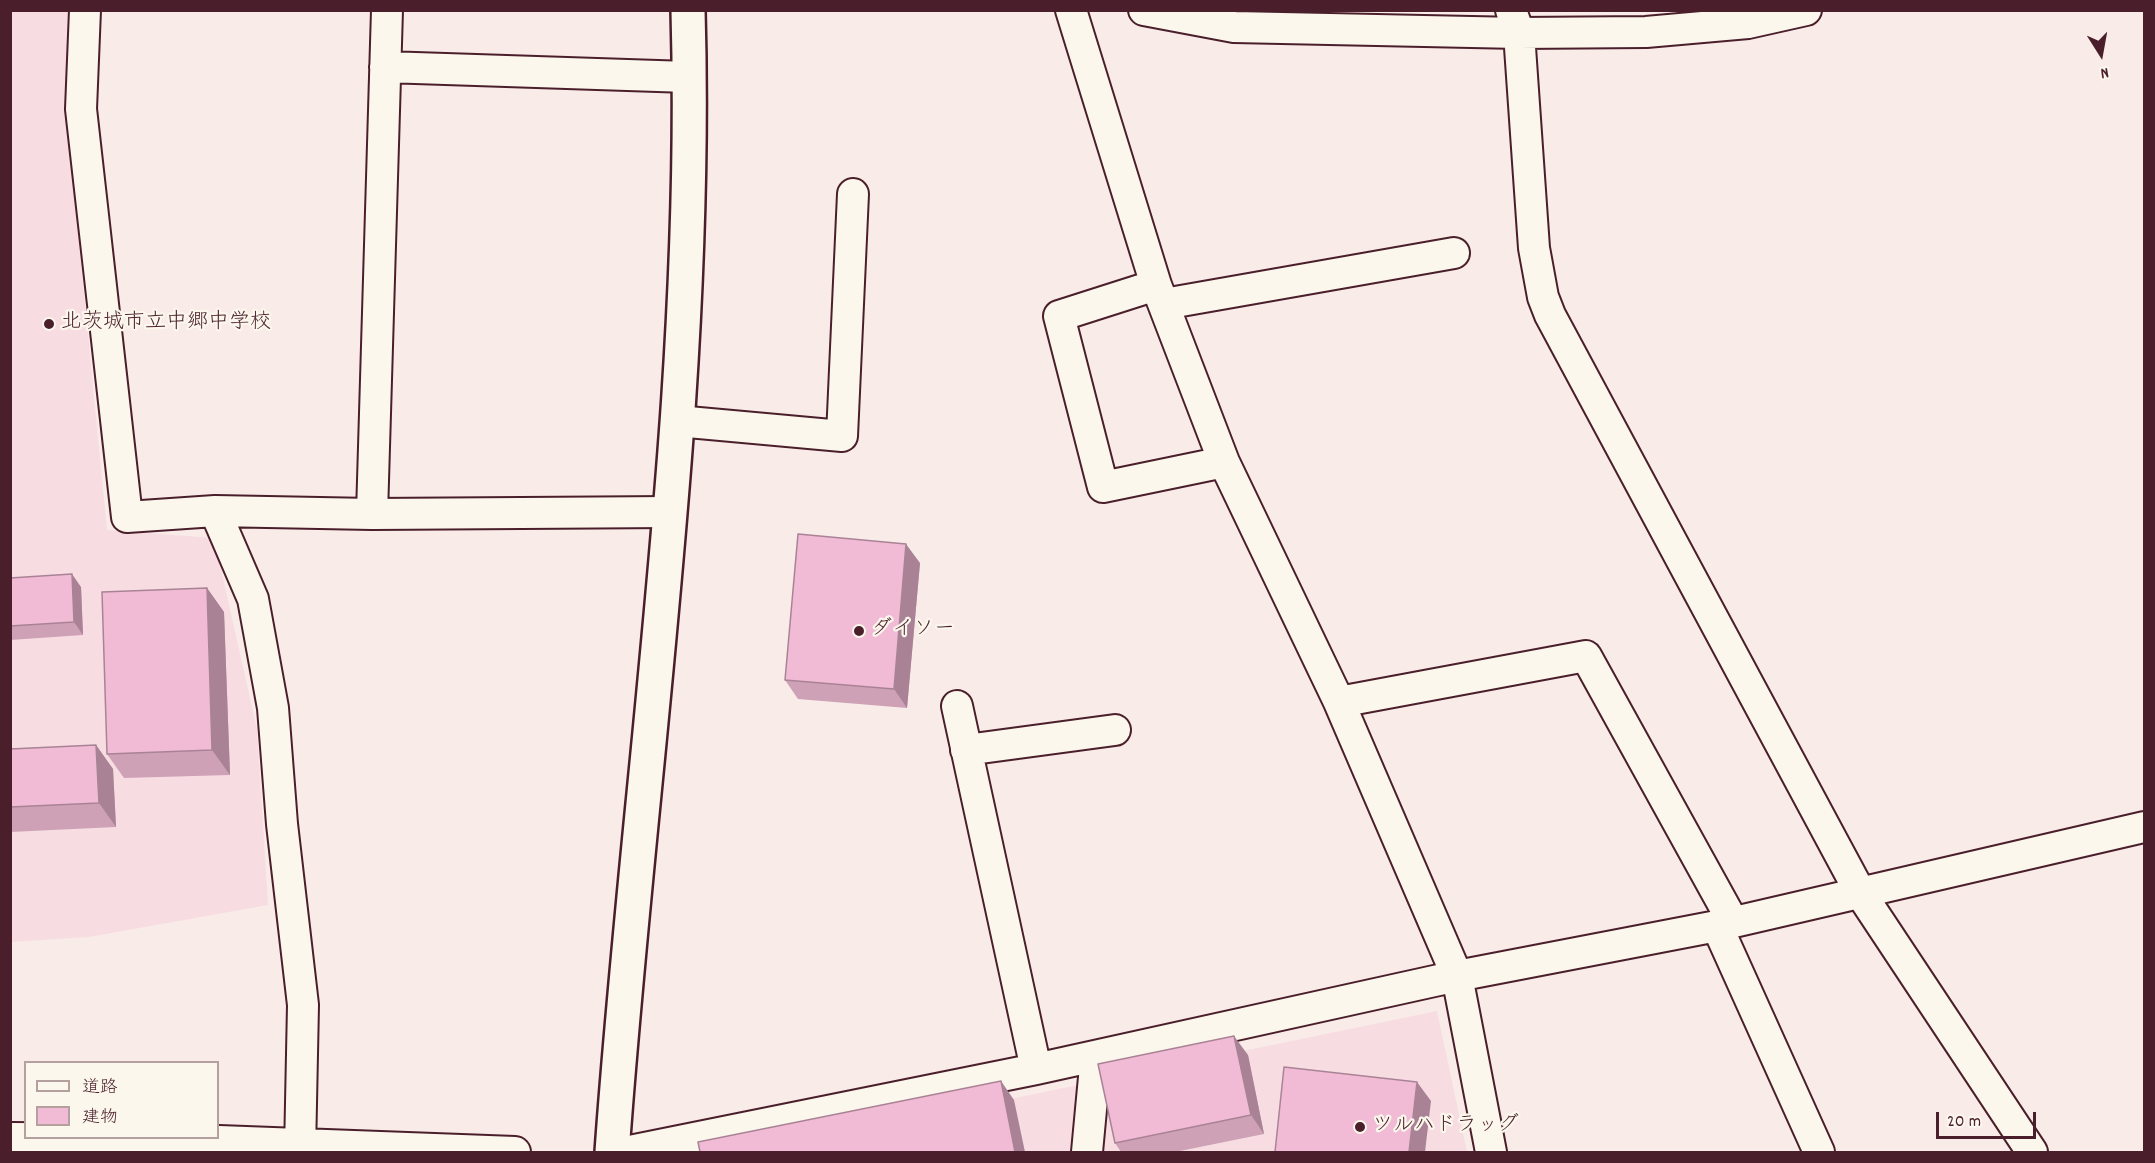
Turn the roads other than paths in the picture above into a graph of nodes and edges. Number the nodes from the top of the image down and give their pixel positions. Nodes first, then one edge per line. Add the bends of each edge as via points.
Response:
1 (85, 10) edge
2 (387, 10) edge
3 (688, 10) edge
4 (1071, 10) edge
5 (1144, 10) edge
6 (1806, 10) edge
7 (1515, 22) edge
8 (385, 67) junction
9 (688, 77) junction
10 (853, 194) dead end
11 (1454, 253) dead end
12 (1160, 294) junction
13 (676, 421) junction
14 (1224, 462) junction
15 (216, 511) junction
16 (670, 512) junction
17 (372, 514) junction
18 (1339, 702) junction
19 (957, 706) dead end
20 (1115, 730) dead end
21 (966, 750) junction
22 (2145, 827) edge
23 (1861, 894) junction
24 (1725, 924) junction
25 (1457, 976) junction
26 (1096, 1056) junction
27 (1036, 1069) junction
28 (165, 1139) edge
29 (300, 1149) edge
30 (515, 1152) edge
31 (612, 1152) edge
32 (625, 1152) edge
33 (1087, 1152) edge
34 (1491, 1152) edge
35 (1819, 1152) edge
36 (2032, 1152) edge

1 - 15 street via 81,109 127,517
2 - 8 street
3 - 9 street
4 - 12 street
5 - 7 street via 1234,27
6 - 7 street via 1748,23 1646,32
7 - 23 street via 1530,207 1543,297
8 - 9 street
8 - 17 street
9 - 13 street via 687,221
10 - 13 street via 842,436
11 - 12 street
12 - 14 street
12 - 14 street via 1059,316 1103,487
13 - 16 street
14 - 18 street
15 - 17 street
15 - 29 street via 253,599 273,708 303,1005
16 - 17 street
16 - 31 street via 621,1019
18 - 24 street via 1586,656
18 - 25 street
19 - 21 street
20 - 21 street
21 - 27 street
22 - 23 street
23 - 24 street
23 - 36 street
24 - 25 street
24 - 35 street
25 - 26 street
25 - 34 street
26 - 27 street
26 - 33 street
27 - 32 street
28 - 29 street
29 - 30 street

